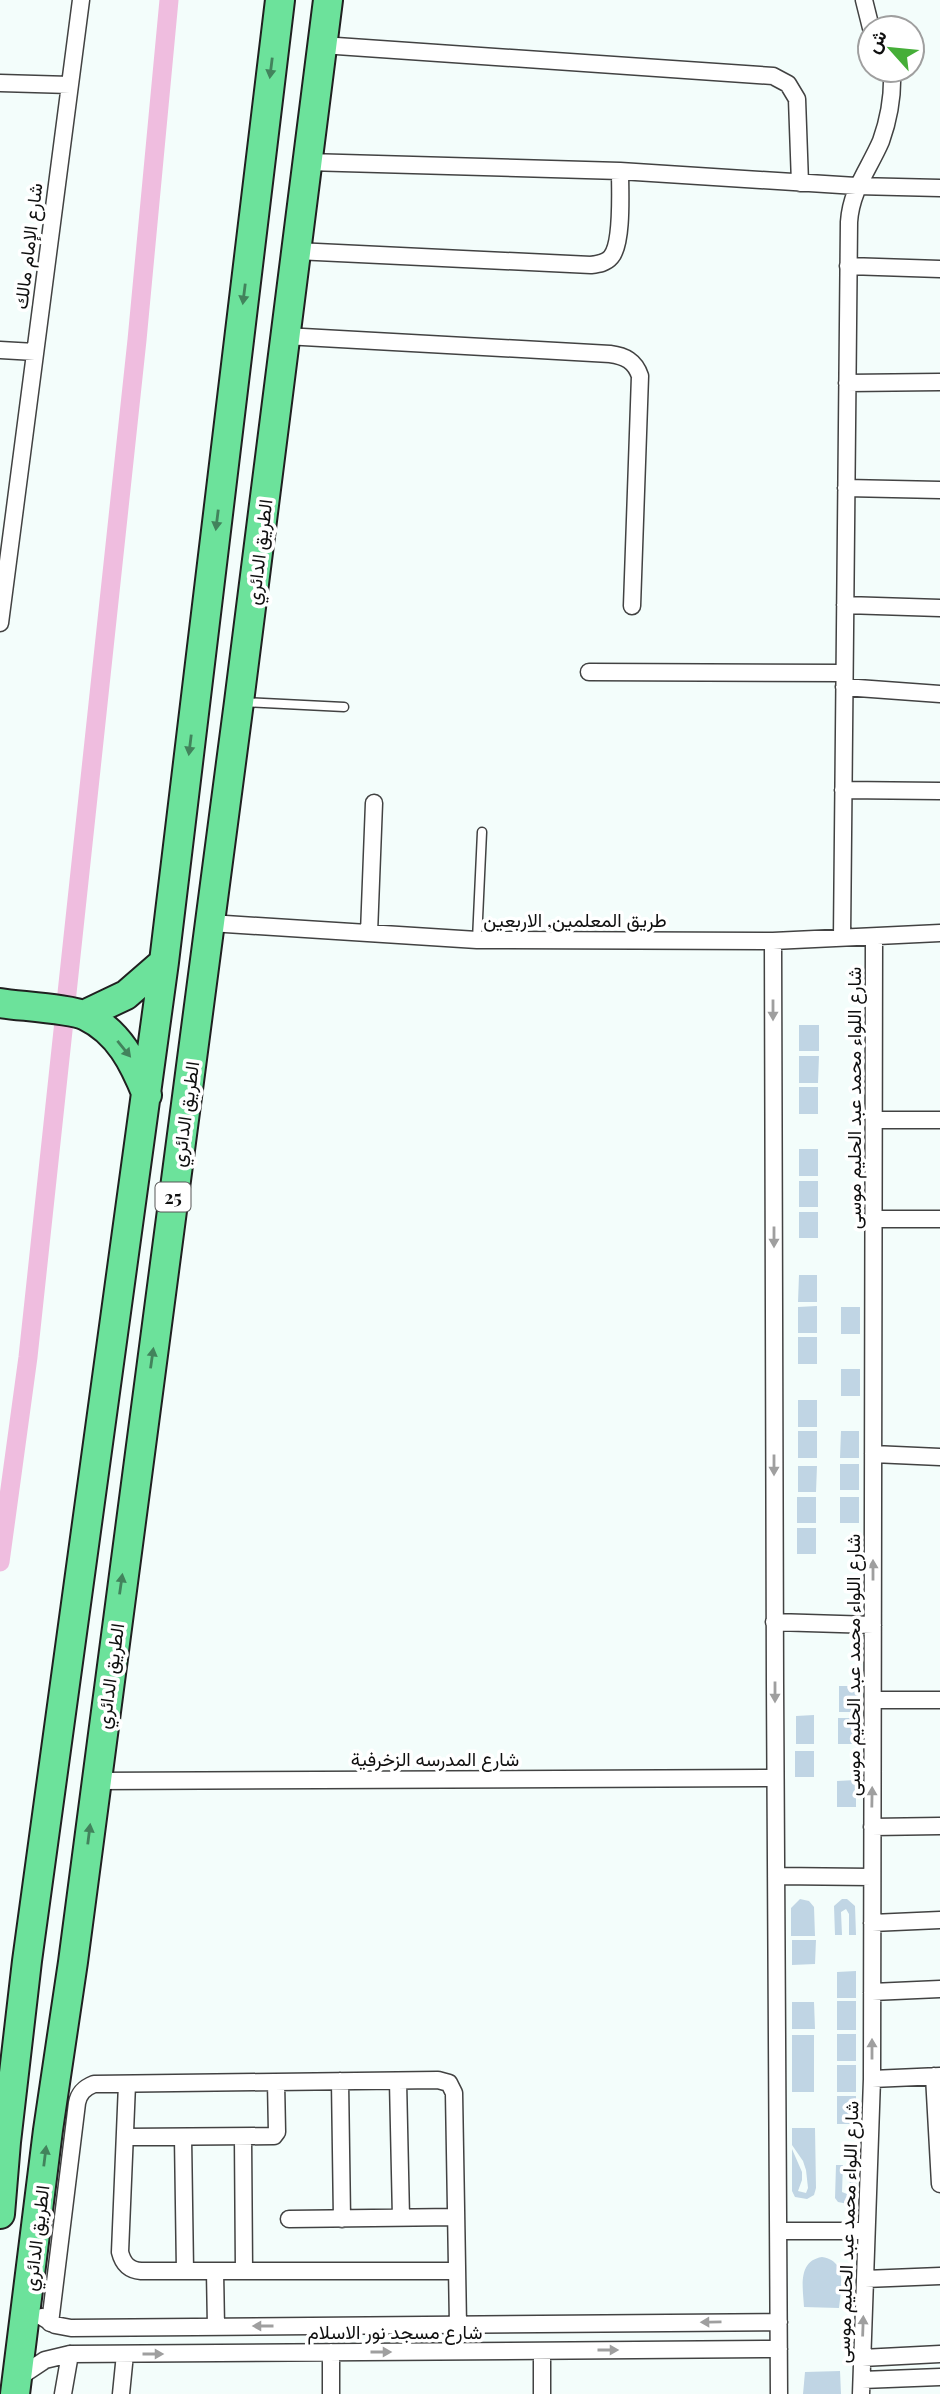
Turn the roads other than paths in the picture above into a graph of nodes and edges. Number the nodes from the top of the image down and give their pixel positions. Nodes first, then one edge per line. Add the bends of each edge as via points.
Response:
1 (81, 0) edge
2 (280, 0) edge
3 (328, 0) edge
4 (323, 45) junction
5 (0, 83) edge
6 (891, 84) edge
7 (70, 85) junction
8 (307, 162) junction
9 (620, 172) junction
10 (800, 183) junction
11 (856, 186) junction
12 (940, 187) edge
13 (296, 251) junction
14 (848, 266) junction
15 (940, 269) edge
16 (285, 336) junction
17 (0, 350) edge
18 (35, 352) junction
19 (940, 382) edge
20 (847, 383) junction
21 (846, 488) junction
22 (940, 490) edge
23 (7, 507) edge
24 (845, 605) junction
25 (632, 606) dead end
26 (940, 608) edge
27 (0, 623) edge
28 (590, 672) dead end
29 (844, 680) junction
30 (940, 694) edge
31 (239, 702) junction
32 (344, 707) dead end
33 (843, 790) junction
34 (940, 792) edge
35 (374, 803) dead end
36 (482, 832) dead end
37 (210, 923) junction
38 (369, 933) junction
39 (940, 933) edge
40 (874, 937) junction
41 (842, 938) junction
42 (477, 940) junction
43 (773, 941) junction
44 (164, 962) junction
45 (3, 1003) edge
46 (84, 1015) junction
47 (147, 1096) junction
48 (874, 1120) junction
49 (940, 1120) edge
50 (874, 1219) junction
51 (940, 1219) edge
52 (873, 1454) junction
53 (940, 1457) edge
54 (774, 1622) junction
55 (873, 1625) junction
56 (873, 1700) junction
57 (940, 1700) edge
58 (775, 1778) junction
59 (95, 1780) junction
60 (940, 1826) edge
61 (872, 1827) junction
62 (39, 1876) junction
63 (776, 1876) junction
64 (872, 1877) junction
65 (83, 1878) junction
66 (940, 1920) edge
67 (872, 1923) junction
68 (27, 1961) junction
69 (73, 1962) junction
70 (940, 1989) edge
71 (872, 1992) junction
72 (937, 2076) edge
73 (872, 2079) junction
74 (340, 2081) junction
75 (398, 2081) junction
76 (276, 2082) junction
77 (127, 2084) junction
78 (125, 2137) junction
79 (183, 2137) junction
80 (243, 2137) junction
81 (940, 2184) edge
82 (0, 2214) edge
83 (456, 2217) junction
84 (401, 2218) junction
85 (342, 2219) junction
86 (289, 2220) dead end
87 (778, 2231) junction
88 (866, 2231) junction
89 (185, 2271) junction
90 (244, 2271) junction
91 (457, 2271) junction
92 (215, 2272) junction
93 (940, 2276) edge
94 (865, 2279) junction
95 (28, 2304) junction
96 (779, 2322) junction
97 (50, 2323) junction
98 (458, 2325) junction
99 (216, 2327) junction
100 (779, 2349) junction
101 (542, 2351) junction
102 (331, 2352) junction
103 (70, 2354) junction
104 (125, 2354) junction
105 (940, 2354) edge
106 (862, 2358) junction
107 (940, 2376) edge
108 (17, 2386) edge
109 (861, 2387) edge
110 (64, 2394) edge
111 (121, 2394) edge
112 (331, 2394) edge
113 (542, 2394) edge
114 (779, 2394) edge

1 - 7 street, شارع الإمام مالك
2 -> 44 highway, الطريق الدائري / 25
3 - 4 highway, الطريق الدائري / 25
4 - 8 highway, الطريق الدائري / 25
4 - 10 street via 773,76 788,84 797,99
5 - 7 street
6 - 11 street via 886,123
7 - 18 street, شارع الإمام مالك
8 - 9 street
8 - 13 highway, الطريق الدائري / 25
9 - 10 street
9 - 13 street via 617,243 613,255 603,263
10 - 11 street
11 - 12 street
11 - 14 street via 849,211
13 - 16 highway, الطريق الدائري / 25
14 - 15 street
14 - 20 street
16 - 25 street via 610,354 633,362 640,376
16 - 31 highway, الطريق الدائري / 25
17 - 18 street
18 - 23 street, شارع الإمام مالك
19 - 20 street
20 - 21 street
21 - 22 street
21 - 24 street
23 - 27 street, شارع الإمام مالك
24 - 26 street
24 - 29 street
28 - 29 street
29 - 30 street
29 - 33 street
31 - 32 lane
31 - 37 highway, الطريق الدائري / 25
33 - 34 street
33 - 41 street
35 - 38 street
36 - 42 lane
37 - 38 street, طريق المعلمين, الاربعين
59 -> 37 highway, الطريق الدائري / 25
38 - 42 street, طريق المعلمين, الاربعين
39 - 40 street, طريق المعلمين, الاربعين
40 - 41 street, طريق المعلمين, الاربعين
40 - 48 street, شارع اللواء محمد عبد الحليم موسى
41 - 43 street, طريق المعلمين, الاربعين
42 - 43 street, طريق المعلمين, الاربعين
43 -> 54 street
44 - 46 highway via 126,995
44 - 47 highway, الطريق الدائري / 25
45 - 46 highway
46 -> 47 highway via 128,1053
47 - 62 highway, الطريق الدائري / 25
48 - 49 street
48 - 50 street, شارع اللواء محمد عبد الحليم موسى
50 - 51 street
50 - 52 street, شارع اللواء محمد عبد الحليم موسى
52 - 53 street
55 -> 52 street, شارع اللواء محمد عبد الحليم موسى
54 - 55 street
54 -> 58 street
55 - 56 street, شارع اللواء محمد عبد الحليم موسى
56 - 57 street
61 -> 56 street, شارع اللواء محمد عبد الحليم موسى
58 - 59 street, شارع المدرسه الزخرفية
58 - 63 street
65 -> 59 highway, الطريق الدائري / 25
60 - 61 street
61 - 64 street, شارع اللواء محمد عبد الحليم موسى
62 - 65 highway via 61,1891 70,1890
62 - 68 highway, الطريق الدائري / 25
63 - 64 street
63 - 87 street
64 - 67 street, شارع اللواء محمد عبد الحليم موسى
65 - 69 highway, الطريق الدائري / 25
66 - 67 street
67 - 71 street, شارع اللواء محمد عبد الحليم موسى
68 - 69 highway via 50,1950
68 - 82 highway, الطريق الدائري / 25
95 -> 69 highway, الطريق الدائري / 25
70 - 71 street
73 -> 71 street, شارع اللواء محمد عبد الحليم موسى
72 - 73 street
72 - 81 street
73 - 88 street, شارع اللواء محمد عبد الحليم موسى
74 - 75 street
74 - 76 street
74 - 85 street
75 - 83 street via 444,2080 452,2088
75 - 84 street
76 - 77 street
76 - 80 street via 276,2134
77 - 78 street
77 - 97 street via 94,2084 78,2096
78 - 79 street
78 - 89 street via 121,2259 135,2271
79 - 80 street
79 - 89 street
80 - 90 street
83 - 84 street
83 - 91 street
84 - 85 street
85 - 86 street
87 - 88 street
87 - 96 street
88 - 94 street, شارع اللواء محمد عبد الحليم موسى
89 - 92 street
90 - 91 street
90 - 92 street
91 - 98 street
92 - 99 street
93 - 94 street
106 -> 94 street, شارع اللواء محمد عبد الحليم موسى
95 - 97 street
95 - 108 highway, الطريق الدائري / 25
96 -> 98 street, شارع مسجد نور الاسلام
96 - 100 street
97 - 99 street, شارع مسجد نور الاسلام via 71,2328
98 -> 99 street, شارع مسجد نور الاسلام
101 -> 100 street, شارع مسجد نور الاسلام
100 - 114 street
102 -> 101 street, شارع مسجد نور الاسلام
101 - 113 street
104 -> 102 street, شارع مسجد نور الاسلام
102 - 112 street
103 - 104 street, شارع مسجد نور الاسلام
103 - 108 street, شارع مسجد نور الاسلام via 45,2360
103 - 110 street
104 - 111 street
105 - 106 street
106 - 109 street, شارع اللواء محمد عبد الحليم موسى
107 - 109 street

